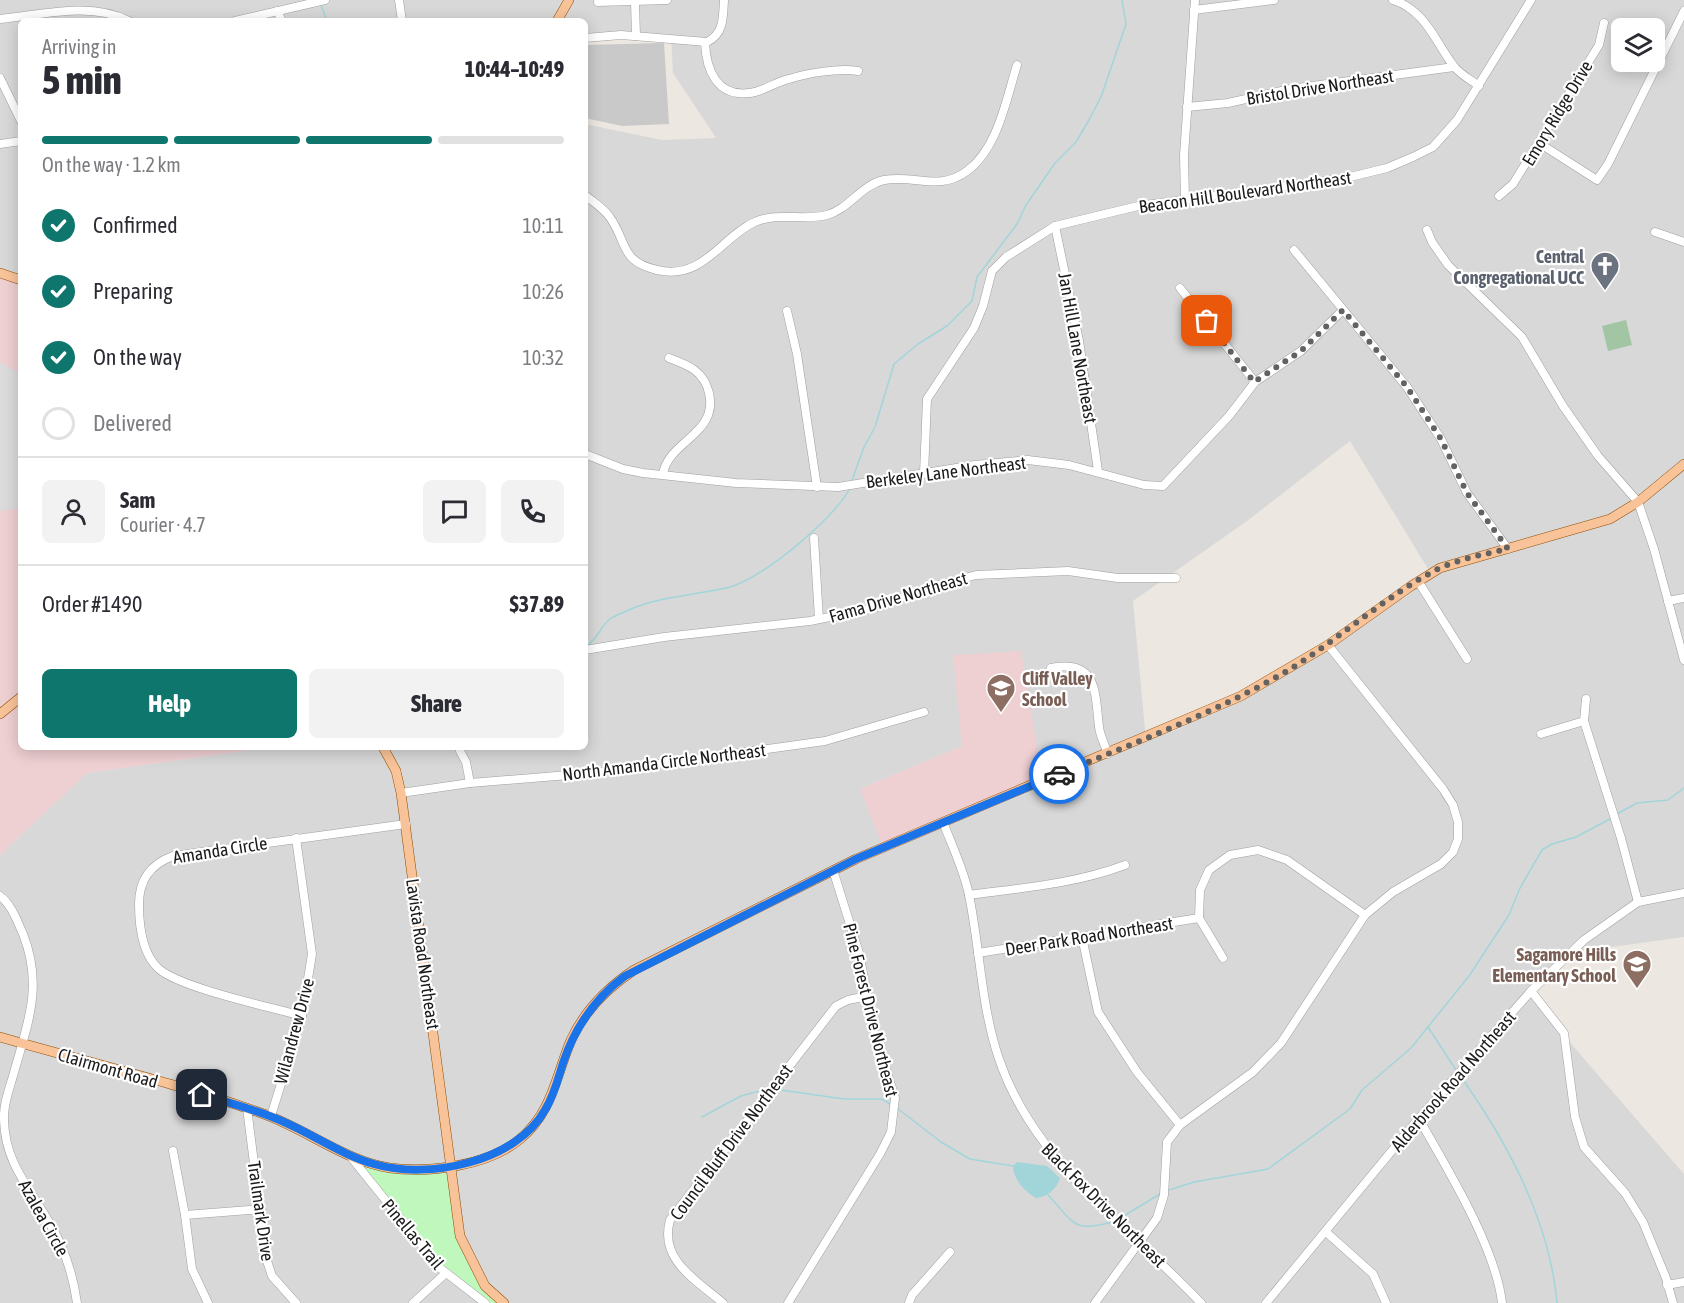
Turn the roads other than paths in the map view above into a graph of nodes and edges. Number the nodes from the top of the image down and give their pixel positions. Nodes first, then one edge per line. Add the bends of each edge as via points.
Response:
1 (325, 0) edge
2 (399, 0) edge
3 (569, 0) edge
4 (667, 0) edge
5 (724, 0) edge
6 (1195, 0) edge
7 (1274, 0) edge
8 (1394, 0) edge
9 (1531, 0) edge
10 (598, 2) dead end
11 (635, 2) junction
12 (1194, 10) junction
13 (277, 11) junction
14 (1684, 11) edge
15 (122, 18) edge
16 (248, 18) edge
17 (280, 18) edge
18 (402, 18) edge
19 (559, 18) edge
20 (0, 20) edge
21 (1604, 23) dead end
22 (636, 36) junction
23 (588, 38) edge
24 (705, 42) junction
25 (1017, 65) dead end
26 (1454, 67) junction
27 (858, 71) dead end
28 (0, 78) edge
29 (1479, 86) junction
30 (1187, 107) junction
31 (18, 114) edge
32 (18, 141) edge
33 (1539, 143) junction
34 (0, 144) edge
35 (1499, 196) dead end
36 (588, 198) edge
37 (1185, 201) junction
38 (1055, 226) junction
39 (1427, 230) dead end
40 (1655, 232) dead end
41 (1684, 242) edge
42 (1294, 250) dead end
43 (0, 273) edge
44 (18, 278) edge
45 (1180, 288) dead end
46 (1343, 310) junction
47 (787, 311) dead end
48 (669, 358) dead end
49 (1254, 382) junction
50 (588, 454) edge
51 (1684, 464) edge
52 (1098, 471) junction
53 (663, 474) junction
54 (924, 474) junction
55 (817, 487) junction
56 (1638, 502) junction
57 (814, 538) dead end
58 (1508, 549) junction
59 (1176, 578) dead end
60 (1418, 580) junction
61 (1684, 598) edge
62 (1668, 601) junction
63 (819, 619) junction
64 (1328, 645) junction
65 (588, 650) edge
66 (1467, 659) dead end
67 (1684, 660) edge
68 (1051, 668) dead end
69 (18, 699) edge
70 (1586, 699) dead end
71 (924, 712) dead end
72 (0, 714) edge
73 (1584, 721) junction
74 (1541, 734) dead end
75 (385, 750) edge
76 (459, 751) dead end
77 (1108, 754) junction
78 (470, 783) junction
79 (401, 793) junction
80 (943, 822) junction
81 (406, 824) junction
82 (296, 838) junction
83 (1125, 865) dead end
84 (833, 870) junction
85 (1684, 893) edge
86 (969, 895) junction
87 (0, 896) edge
88 (1638, 902) junction
89 (1365, 915) junction
90 (1199, 918) junction
91 (1082, 937) junction
92 (978, 952) junction
93 (1223, 958) dead end
94 (1531, 991) junction
95 (868, 996) junction
96 (302, 1016) junction
97 (0, 1036) edge
98 (22, 1043) junction
99 (248, 1108) junction
100 (271, 1116) junction
101 (1419, 1119) junction
102 (1180, 1125) junction
103 (173, 1151) dead end
104 (349, 1155) junction
105 (451, 1165) junction
106 (261, 1209) junction
107 (185, 1215) junction
108 (1326, 1232) junction
109 (1141, 1242) junction
110 (950, 1252) dead end
111 (446, 1273) junction
112 (1684, 1282) edge
113 (1667, 1285) junction
114 (77, 1303) edge
115 (208, 1303) edge
116 (296, 1303) edge
117 (413, 1303) edge
118 (486, 1303) edge
119 (504, 1303) edge
120 (723, 1303) edge
121 (788, 1303) edge
122 (909, 1303) edge
123 (1095, 1303) edge
124 (1202, 1303) edge
125 (1266, 1303) edge
126 (1386, 1303) edge
127 (1502, 1303) edge
128 (1673, 1303) edge

1 - 13 street
2 - 18 street
3 - 19 main road
4 - 11 street
5 - 24 street via 720,30 715,38
6 - 12 street
7 - 12 street
8 - 26 street via 1415,11 1426,23
9 - 29 street, Beacon Hill Boulevard Northeast
10 - 11 street
11 - 22 street
12 - 30 street
13 - 16 street
13 - 17 street
14 - 33 street via 1597,180
15 - 20 street via 108,12 81,10
21 - 33 street, Emory Ridge Drive via 1599,45
22 - 23 street
22 - 24 street
24 - 27 street via 715,82 736,93 750,93 798,76
25 - 36 street via 993,138 967,171 939,183 902,178 873,183 828,215 755,221 709,259 694,266 674,272 638,264 623,246 610,217
26 - 29 street
26 - 30 street, Bristol Drive Northeast
28 - 31 street
29 - 37 street, Beacon Hill Boulevard Northeast via 1433,147 1387,168 1312,184
30 - 37 street
32 - 34 street
33 - 35 street, Emory Ridge Drive via 1513,184
37 - 38 street, Beacon Hill Boulevard Northeast via 1138,206
38 - 52 street, Jan Hill Lane Northeast via 1079,341
38 - 54 street, Beacon Hill Boulevard Northeast via 996,265 974,328 927,399
39 - 56 street via 1448,265 1522,338 1598,456
40 - 41 street
42 - 46 street
43 - 44 main road
45 - 49 street
46 - 49 street, Berkeley Lane Northeast via 1301,351
46 - 58 street via 1413,395 1441,439 1467,493
47 - 55 street
48 - 53 street via 695,369 703,379 711,413 665,465
49 - 52 street, Berkeley Lane Northeast via 1229,416 1163,486 1144,485
50 - 53 street, Berkeley Lane Northeast via 623,469
51 - 56 main road, Clairmont Road
52 - 54 street, Berkeley Lane Northeast via 1028,460
53 - 55 street, Berkeley Lane Northeast
54 - 55 street, Berkeley Lane Northeast
56 - 58 main road, Clairmont Road via 1601,523
56 - 62 street
57 - 63 street
58 - 60 main road, Clairmont Road via 1452,564
59 - 63 street, Fama Drive Northeast via 1118,578 1046,571 976,575 874,608
60 - 64 main road, Clairmont Road
60 - 66 street
61 - 62 street
62 - 67 street
63 - 65 street, Fama Drive Northeast via 664,637
64 - 77 main road, Clairmont Road via 1241,696
64 - 89 street via 1443,789 1458,822 1458,839 1447,858
68 - 77 street via 1075,667 1090,678 1096,690 1099,728
69 - 72 main road
70 - 73 street
71 - 78 street, North Amanda Circle Northeast via 825,741 593,773
73 - 74 street
73 - 88 street
75 - 79 main road, Lavista Road Northeast via 396,771
76 - 78 street via 466,762
77 - 80 main road, Clairmont Road
78 - 79 street, North Amanda Circle Northeast
79 - 81 main road, Lavista Road Northeast
80 - 84 main road, Clairmont Road
80 - 86 street, Black Fox Drive Northeast
81 - 82 street, Amanda Circle
81 - 105 main road, Lavista Road Northeast
82 - 96 street, Wilandrew Drive via 312,954
82 - 96 street, Amanda Circle via 189,852 159,861 141,886 139,903 145,948 158,968 171,977 213,991
83 - 86 street via 1045,886
84 - 95 street, Pine Forest Drive Northeast
84 - 105 main road, Clairmont Road via 615,983 580,1024 547,1108 534,1126 496,1154
85 - 88 street
86 - 92 street, Black Fox Drive Northeast
87 - 98 street, Azalea Circle via 20,927 35,982
88 - 94 street, Alderbrook Road Northeast via 1584,940
89 - 90 street via 1287,860 1258,850 1230,855 1209,870 1200,890
89 - 102 street via 1274,1051 1253,1072
90 - 91 street, Deer Park Road Northeast
90 - 93 street
91 - 92 street, Deer Park Road Northeast
91 - 102 street via 1098,1012 1137,1072
92 - 109 street, Black Fox Drive Northeast via 989,1027 1026,1119 1062,1165
94 - 101 street, Alderbrook Road Northeast
94 - 113 street via 1564,1033 1575,1117 1584,1147 1625,1193 1643,1222
95 - 120 street, Council Bluff Drive Northeast via 836,1006 670,1220 666,1235 671,1255
95 - 121 street, Pine Forest Drive Northeast via 883,1065 895,1098 891,1132
96 - 100 street, Wilandrew Drive
97 - 98 main road, Clairmont Road
98 - 99 main road, Clairmont Road
98 - 114 street, Azalea Circle via 4,1118 8,1155 51,1224 68,1261
99 - 100 main road, Clairmont Road
99 - 106 street, Trailmark Drive
100 - 104 main road, Clairmont Road
101 - 108 street, Alderbrook Road Northeast
101 - 127 street via 1491,1260
102 - 109 street via 1164,1151 1164,1195 1158,1218
103 - 107 street
104 - 105 main road, Clairmont Road via 375,1165 402,1169
104 - 111 street, Pinellas Trail
105 - 119 main road, Lavista Road Northeast via 460,1236 485,1287
106 - 107 street
106 - 116 street, Trailmark Drive via 266,1258 272,1276
107 - 115 street via 192,1269
108 - 125 street, Alderbrook Road Northeast
108 - 126 street via 1372,1274
109 - 123 street
109 - 124 street, Black Fox Drive Northeast
110 - 122 street
111 - 117 street
111 - 118 street, Pinellas Trail
112 - 113 street
113 - 128 street

